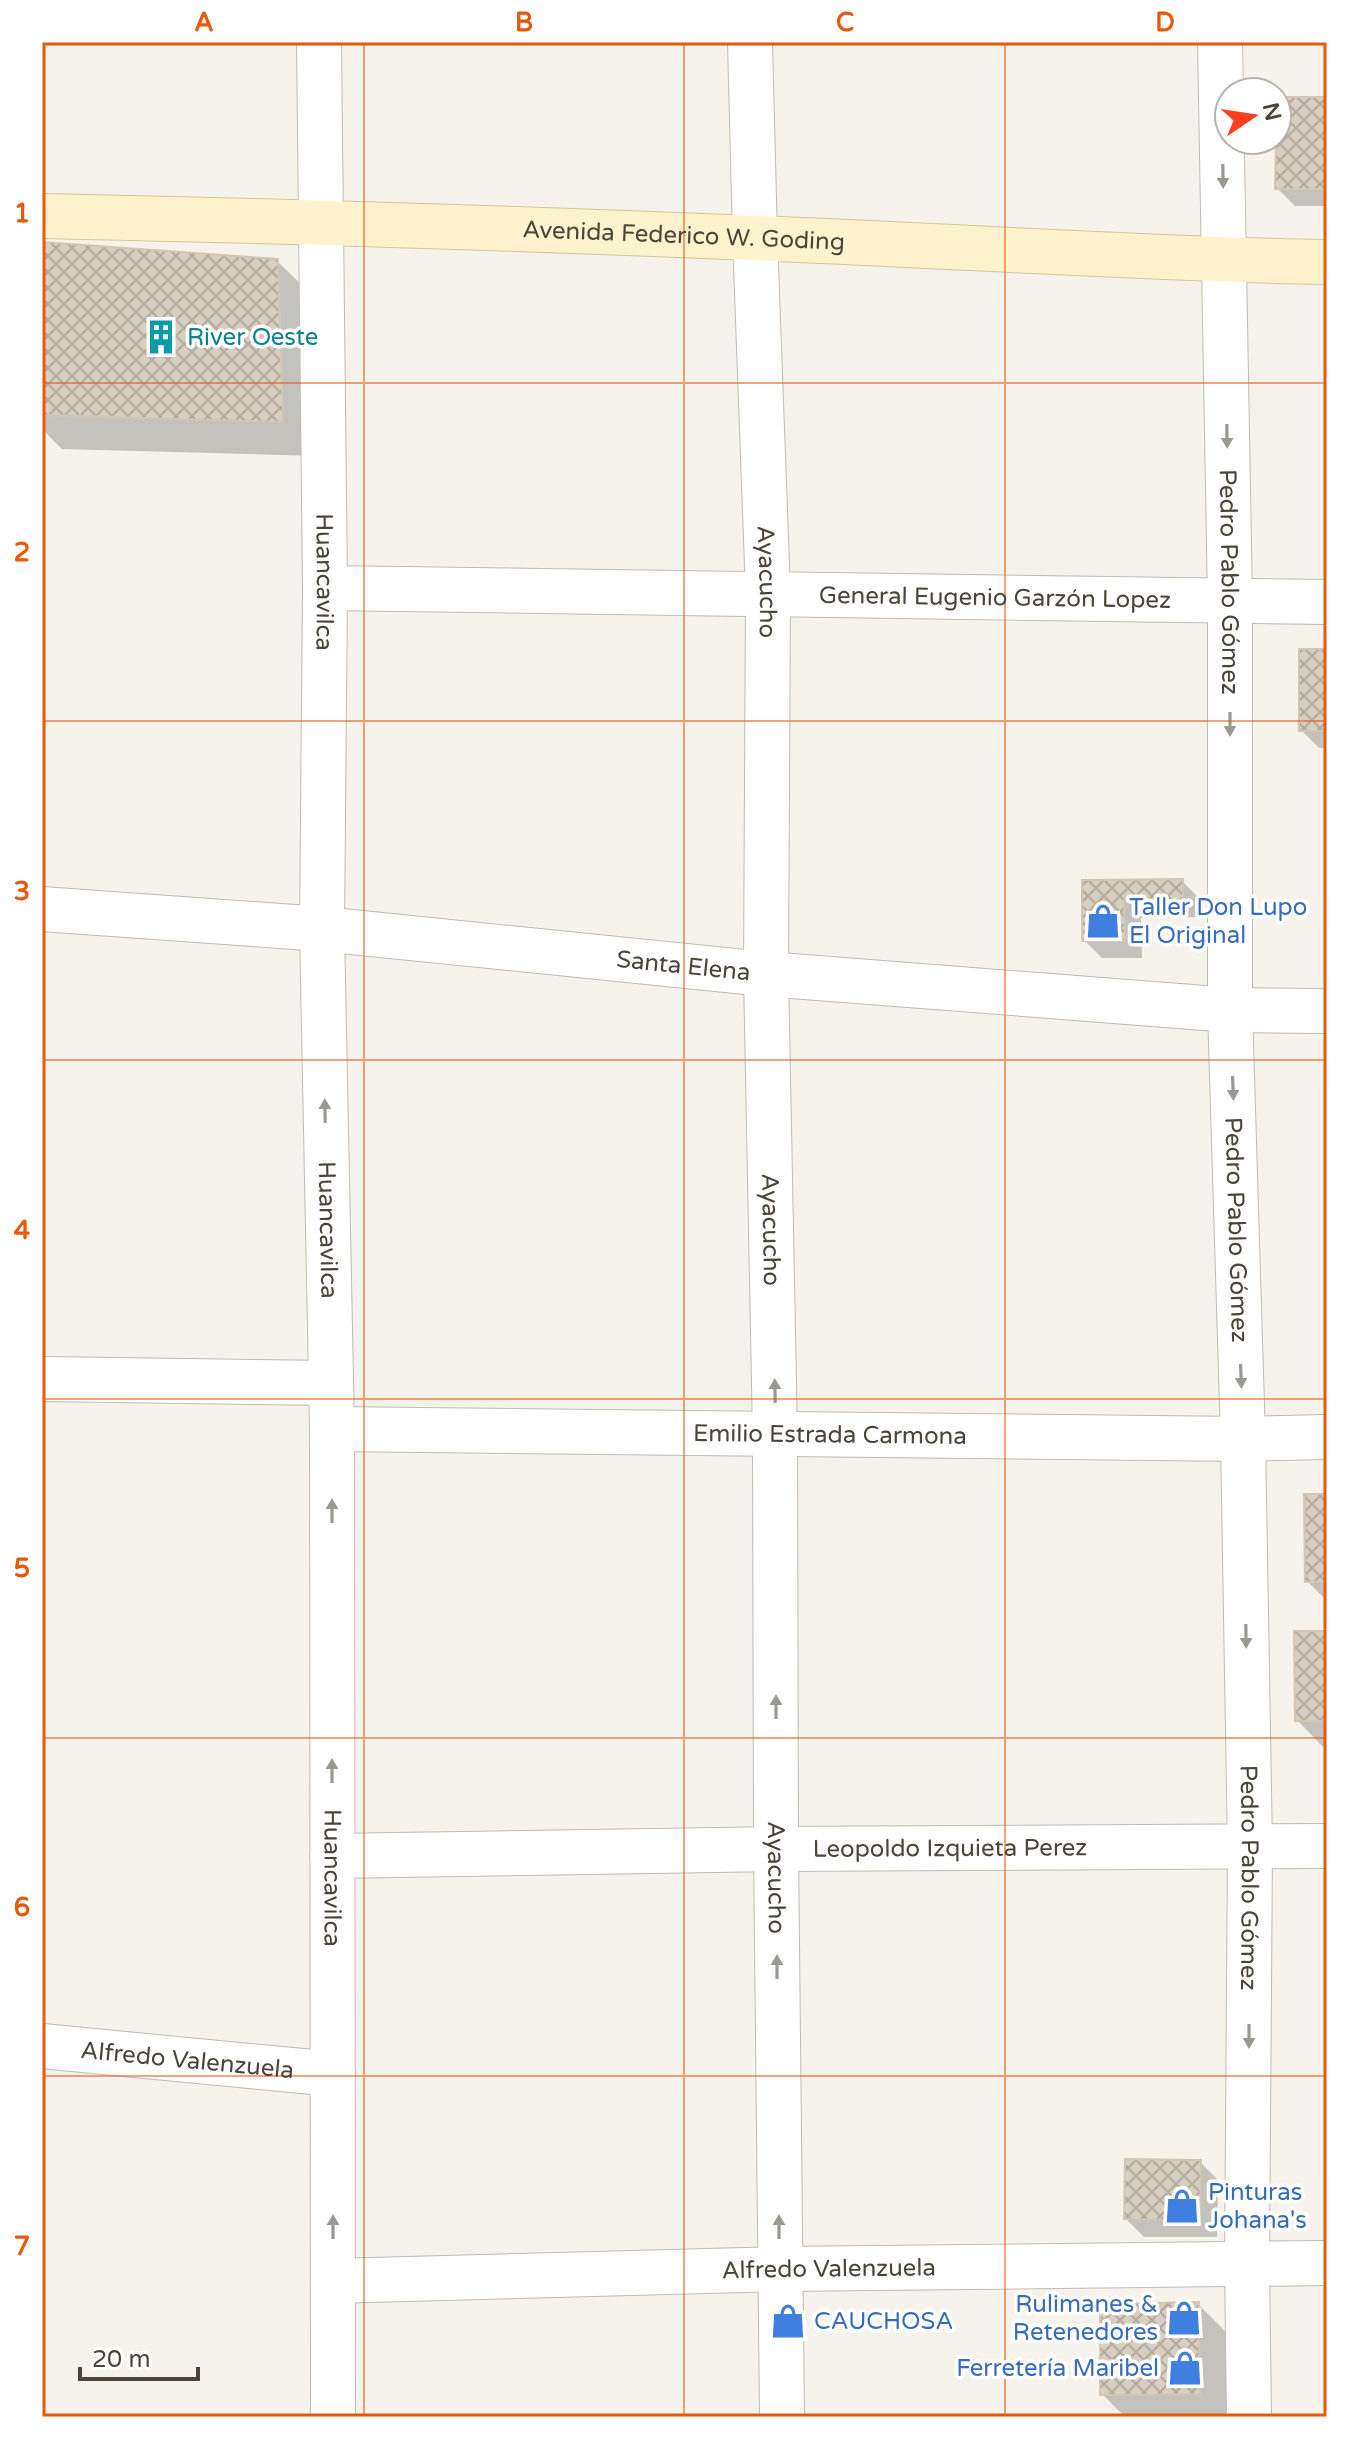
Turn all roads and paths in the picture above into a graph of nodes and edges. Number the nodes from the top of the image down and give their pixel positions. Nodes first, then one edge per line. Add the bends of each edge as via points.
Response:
1 (319, 42) edge
2 (750, 42) edge
3 (1220, 42) edge
4 (42, 216) edge
5 (322, 222) junction
6 (755, 238) junction
7 (1224, 260) junction
8 (1327, 262) edge
9 (325, 588) junction
10 (768, 593) junction
11 (1230, 601) junction
12 (1327, 602) edge
13 (42, 909) edge
14 (322, 929) junction
15 (766, 974) junction
16 (1230, 1010) junction
17 (1327, 1011) edge
18 (42, 1379) edge
19 (331, 1383) junction
20 (332, 1429) junction
21 (775, 1434) junction
22 (1327, 1437) edge
23 (1243, 1439) junction
24 (1327, 1846) edge
25 (1250, 1848) junction
26 (776, 1849) junction
27 (332, 1856) junction
28 (42, 2046) edge
29 (333, 2074) junction
30 (1327, 2263) edge
31 (1247, 2264) junction
32 (780, 2269) junction
33 (333, 2281) junction
34 (333, 2417) edge
35 (782, 2417) edge
36 (1249, 2417) edge

1 - 5 street, Huancavilca
2 - 6 street, Ayacucho
3 -> 7 street, Pedro Pablo Gómez
4 - 5 street, Avenida Federico W. Goding
5 - 6 street, Avenida Federico W. Goding
5 - 9 street, Huancavilca
6 - 7 street, Avenida Federico W. Goding
6 - 10 street, Ayacucho
7 - 8 street, Avenida Federico W. Goding
7 -> 11 street, Pedro Pablo Gómez
9 - 10 street, General Eugenio Garzón Lopez
9 - 14 street, Huancavilca
10 - 11 street, General Eugenio Garzón Lopez
10 - 15 street, Ayacucho
11 - 12 street, General Eugenio Garzón Lopez
11 -> 16 street, Pedro Pablo Gómez
13 - 14 street, Santa Elena
14 - 15 street, Santa Elena
19 -> 14 street, Huancavilca
15 - 16 street, Santa Elena
21 -> 15 street, Ayacucho
16 - 17 street, Santa Elena
16 -> 23 street, Pedro Pablo Gómez
18 - 19 street
19 - 20 street, Huancavilca
20 - 21 street, Emilio Estrada Carmona
27 -> 20 street, Huancavilca
21 - 23 street, Emilio Estrada Carmona
26 -> 21 street, Ayacucho
22 - 23 street, Emilio Estrada Carmona
23 -> 25 street, Pedro Pablo Gómez
24 - 25 street, Leopoldo Izquieta Perez
25 - 26 street, Leopoldo Izquieta Perez
25 -> 31 street, Pedro Pablo Gómez
26 - 27 street, Leopoldo Izquieta Perez
32 -> 26 street, Ayacucho
27 - 29 street, Huancavilca
28 - 29 street, Alfredo Valenzuela
33 -> 29 street, Huancavilca
30 - 31 street, Alfredo Valenzuela
31 - 32 street, Alfredo Valenzuela
31 - 36 street, Pedro Pablo Gómez
32 - 33 street, Alfredo Valenzuela
32 - 35 street, Ayacucho
33 - 34 street, Huancavilca

